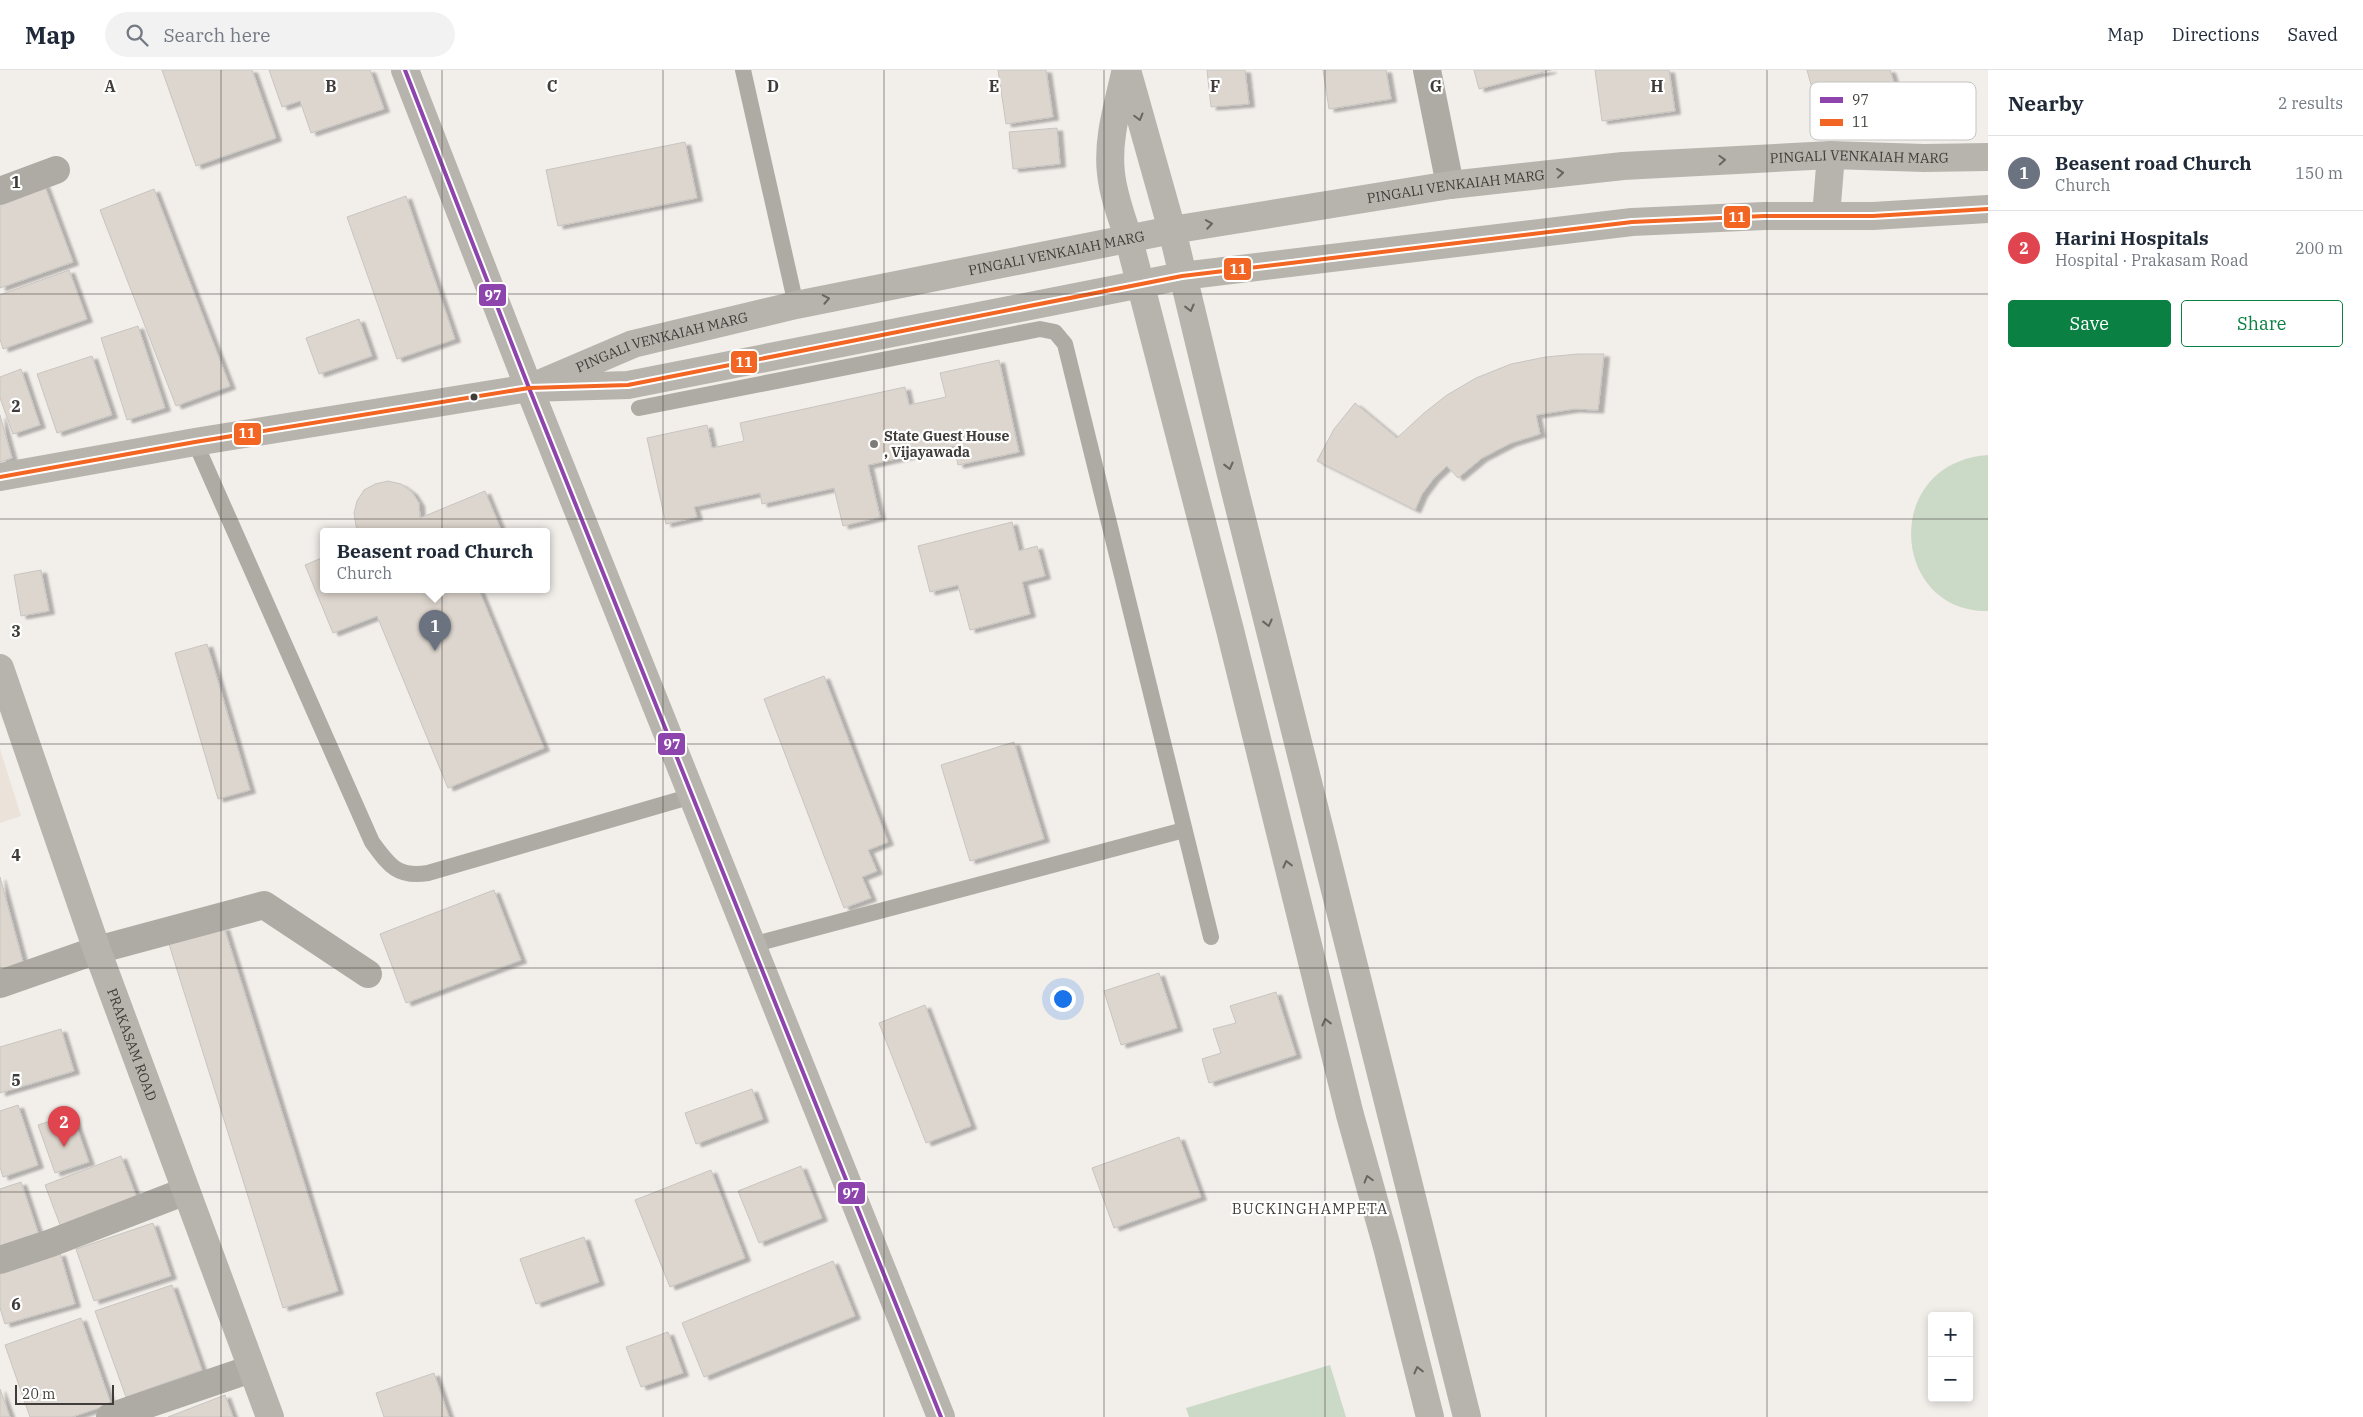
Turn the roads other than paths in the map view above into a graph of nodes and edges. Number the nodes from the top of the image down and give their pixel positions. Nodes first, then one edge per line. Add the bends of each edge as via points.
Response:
1 (405, 70) edge
2 (743, 70) edge
3 (1126, 70) edge
4 (1427, 70) edge
5 (1831, 154) junction
6 (1988, 157) edge
7 (56, 170) dead end
8 (1450, 185) junction
9 (0, 191) edge
10 (1988, 209) edge
11 (1826, 216) junction
12 (1172, 230) junction
13 (1129, 240) junction
14 (1182, 276) junction
15 (1140, 283) junction
16 (796, 305) junction
17 (529, 388) junction
18 (640, 408) dead end
19 (195, 442) junction
20 (0, 477) edge
21 (0, 668) edge
22 (692, 796) junction
23 (1184, 830) junction
24 (1211, 938) dead end
25 (752, 945) junction
26 (97, 950) junction
27 (368, 974) dead end
28 (0, 984) edge
29 (186, 1191) junction
30 (0, 1260) edge
31 (251, 1369) junction
32 (110, 1417) edge
33 (270, 1417) edge
34 (941, 1417) edge
35 (1430, 1417) edge
36 (1467, 1417) edge

1 - 17 street
2 - 16 lane
3 -> 12 street
3 - 13 street via 1112,134 1111,172
4 - 8 street
5 - 6 street, PINGALI VENKAIAH MARG
8 -> 5 street, PINGALI VENKAIAH MARG via 1623,166
5 - 11 street
7 - 9 street
12 -> 8 street, PINGALI VENKAIAH MARG
10 - 11 street, PINGALI VENKAIAH MARG
11 - 14 street, PINGALI VENKAIAH MARG via 1632,222
12 - 13 street, PINGALI VENKAIAH MARG
12 - 14 street
13 - 15 street
16 -> 13 street, PINGALI VENKAIAH MARG
14 - 15 street, PINGALI VENKAIAH MARG
14 -> 36 street
15 - 17 street, PINGALI VENKAIAH MARG via 628,386
35 -> 15 street via 1350,1115
16 - 17 street, PINGALI VENKAIAH MARG via 633,344
17 - 19 street
17 - 22 street
18 - 23 lane via 1040,328 1055,332 1065,344
19 - 20 street
19 - 22 lane via 372,842 399,872 413,876 428,873
21 - 26 street, PRAKASAM ROAD
22 - 25 street
23 - 24 lane
23 - 25 lane
25 - 34 street
26 - 27 street via 264,905
26 - 28 street
26 - 29 street, PRAKASAM ROAD
29 - 30 street
29 - 31 street, PRAKASAM ROAD
31 - 32 street
31 - 33 street, PRAKASAM ROAD

